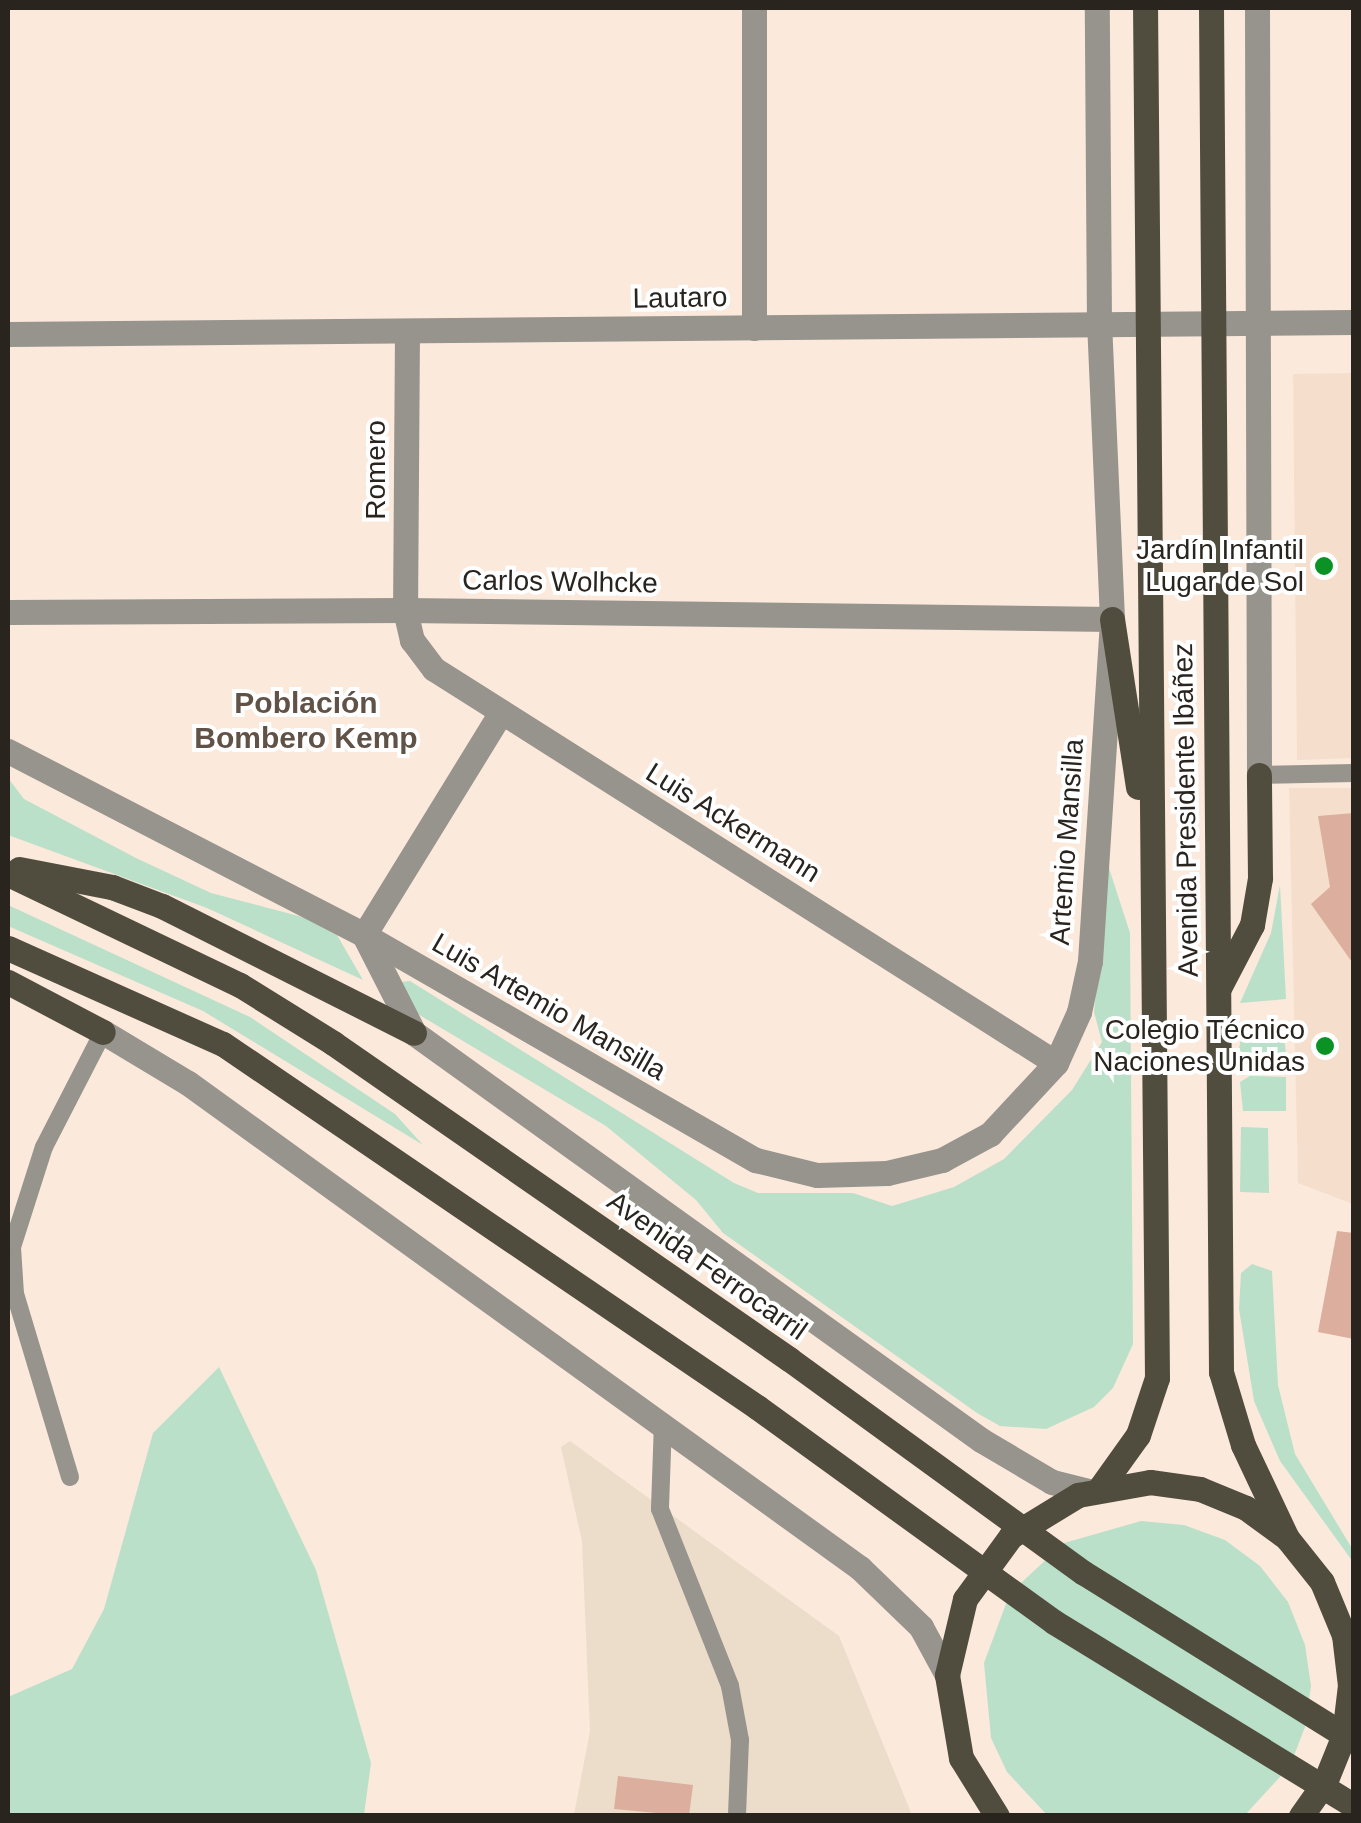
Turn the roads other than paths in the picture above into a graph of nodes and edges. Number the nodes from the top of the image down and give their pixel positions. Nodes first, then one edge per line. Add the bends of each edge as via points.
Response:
1 (754, 8) edge
2 (1097, 8) edge
3 (1146, 8) edge
4 (1212, 8) edge
5 (1257, 8) edge
6 (1214, 322) junction
7 (1258, 322) junction
8 (1354, 322) edge
9 (1147, 324) junction
10 (1098, 325) junction
11 (754, 328) junction
12 (406, 331) junction
13 (8, 334) edge
14 (406, 610) junction
15 (8, 612) edge
16 (1112, 619) junction
17 (502, 712) junction
18 (8, 751) edge
19 (1354, 774) edge
20 (1259, 775) junction
21 (8, 871) edge
22 (1153, 924) junction
23 (364, 935) junction
24 (8, 948) edge
25 (8, 982) edge
26 (1219, 988) junction
27 (103, 1032) junction
28 (414, 1033) junction
29 (1056, 1063) junction
30 (663, 1422) junction
31 (70, 1477) dead end
32 (1094, 1490) junction
33 (1287, 1538) junction
34 (1349, 1641) edge
35 (947, 1675) junction
36 (1354, 1740) edge
37 (1354, 1806) edge
38 (737, 1816) edge
39 (997, 1816) edge
40 (1301, 1816) edge

1 - 11 street
2 - 10 street
3 - 9 main road, Avenida Presidente Ibáñez
4 - 6 main road, Avenida Presidente Ibáñez
5 - 7 street
6 - 7 street, Lautaro
6 - 9 street, Lautaro
6 - 26 main road, Avenida Presidente Ibáñez
7 - 8 street, Lautaro
7 - 20 street
9 - 10 street, Lautaro
9 - 22 main road, Avenida Presidente Ibáñez
10 - 11 street, Lautaro
10 - 16 street
11 - 12 street, Lautaro
12 - 13 street, Lautaro
12 - 14 street, Romero
14 - 15 street, Carlos Wolhcke
14 - 16 street, Carlos Wolhcke
14 - 17 street, Luis Ackermann via 412,640 434,668
16 - 22 main road
16 - 29 street, Artemio Mansilla via 1090,961 1079,1012
17 - 23 street
17 - 29 street, Luis Ackermann
18 - 23 street, Luis Artemio Mansilla
19 - 20 lane
20 - 26 main road via 1252,925
21 - 28 main road via 94,883 162,906
21 - 36 main road, Avenida Ferrocarril, bridge via 240,985 333,1043 1084,1572
22 - 32 main road, Avenida Presidente Ibáñez via 1157,1378 1138,1436
23 - 28 street
23 - 29 street, Luis Artemio Mansilla via 728,1145 786,1170 856,1175 942,1160 990,1134
24 - 37 main road, bridge via 222,1044 757,1407 1054,1622
25 - 27 main road
26 - 33 main road, Avenida Presidente Ibáñez via 1221,1372 1242,1445
27 - 30 street via 188,1082
27 - 31 lane via 44,1147 12,1247 15,1294
28 - 32 street, Avenida Ferrocarril via 981,1440 1052,1482
30 - 35 street via 898,1602 921,1627
30 - 38 lane via 660,1509 730,1686 740,1740
32 - 33 main road, Avenida Presidente Ibáñez via 1150,1482 1200,1489 1246,1508
32 - 35 main road, Avenida Presidente Ibáñez via 1042,1512 985,1566 952,1636
33 - 34 main road, Avenida Presidente Ibáñez via 1322,1582
34 - 40 main road, Avenida Presidente Ibáñez via 1344,1736 1325,1782
35 - 39 main road, Avenida Presidente Ibáñez via 961,1758

